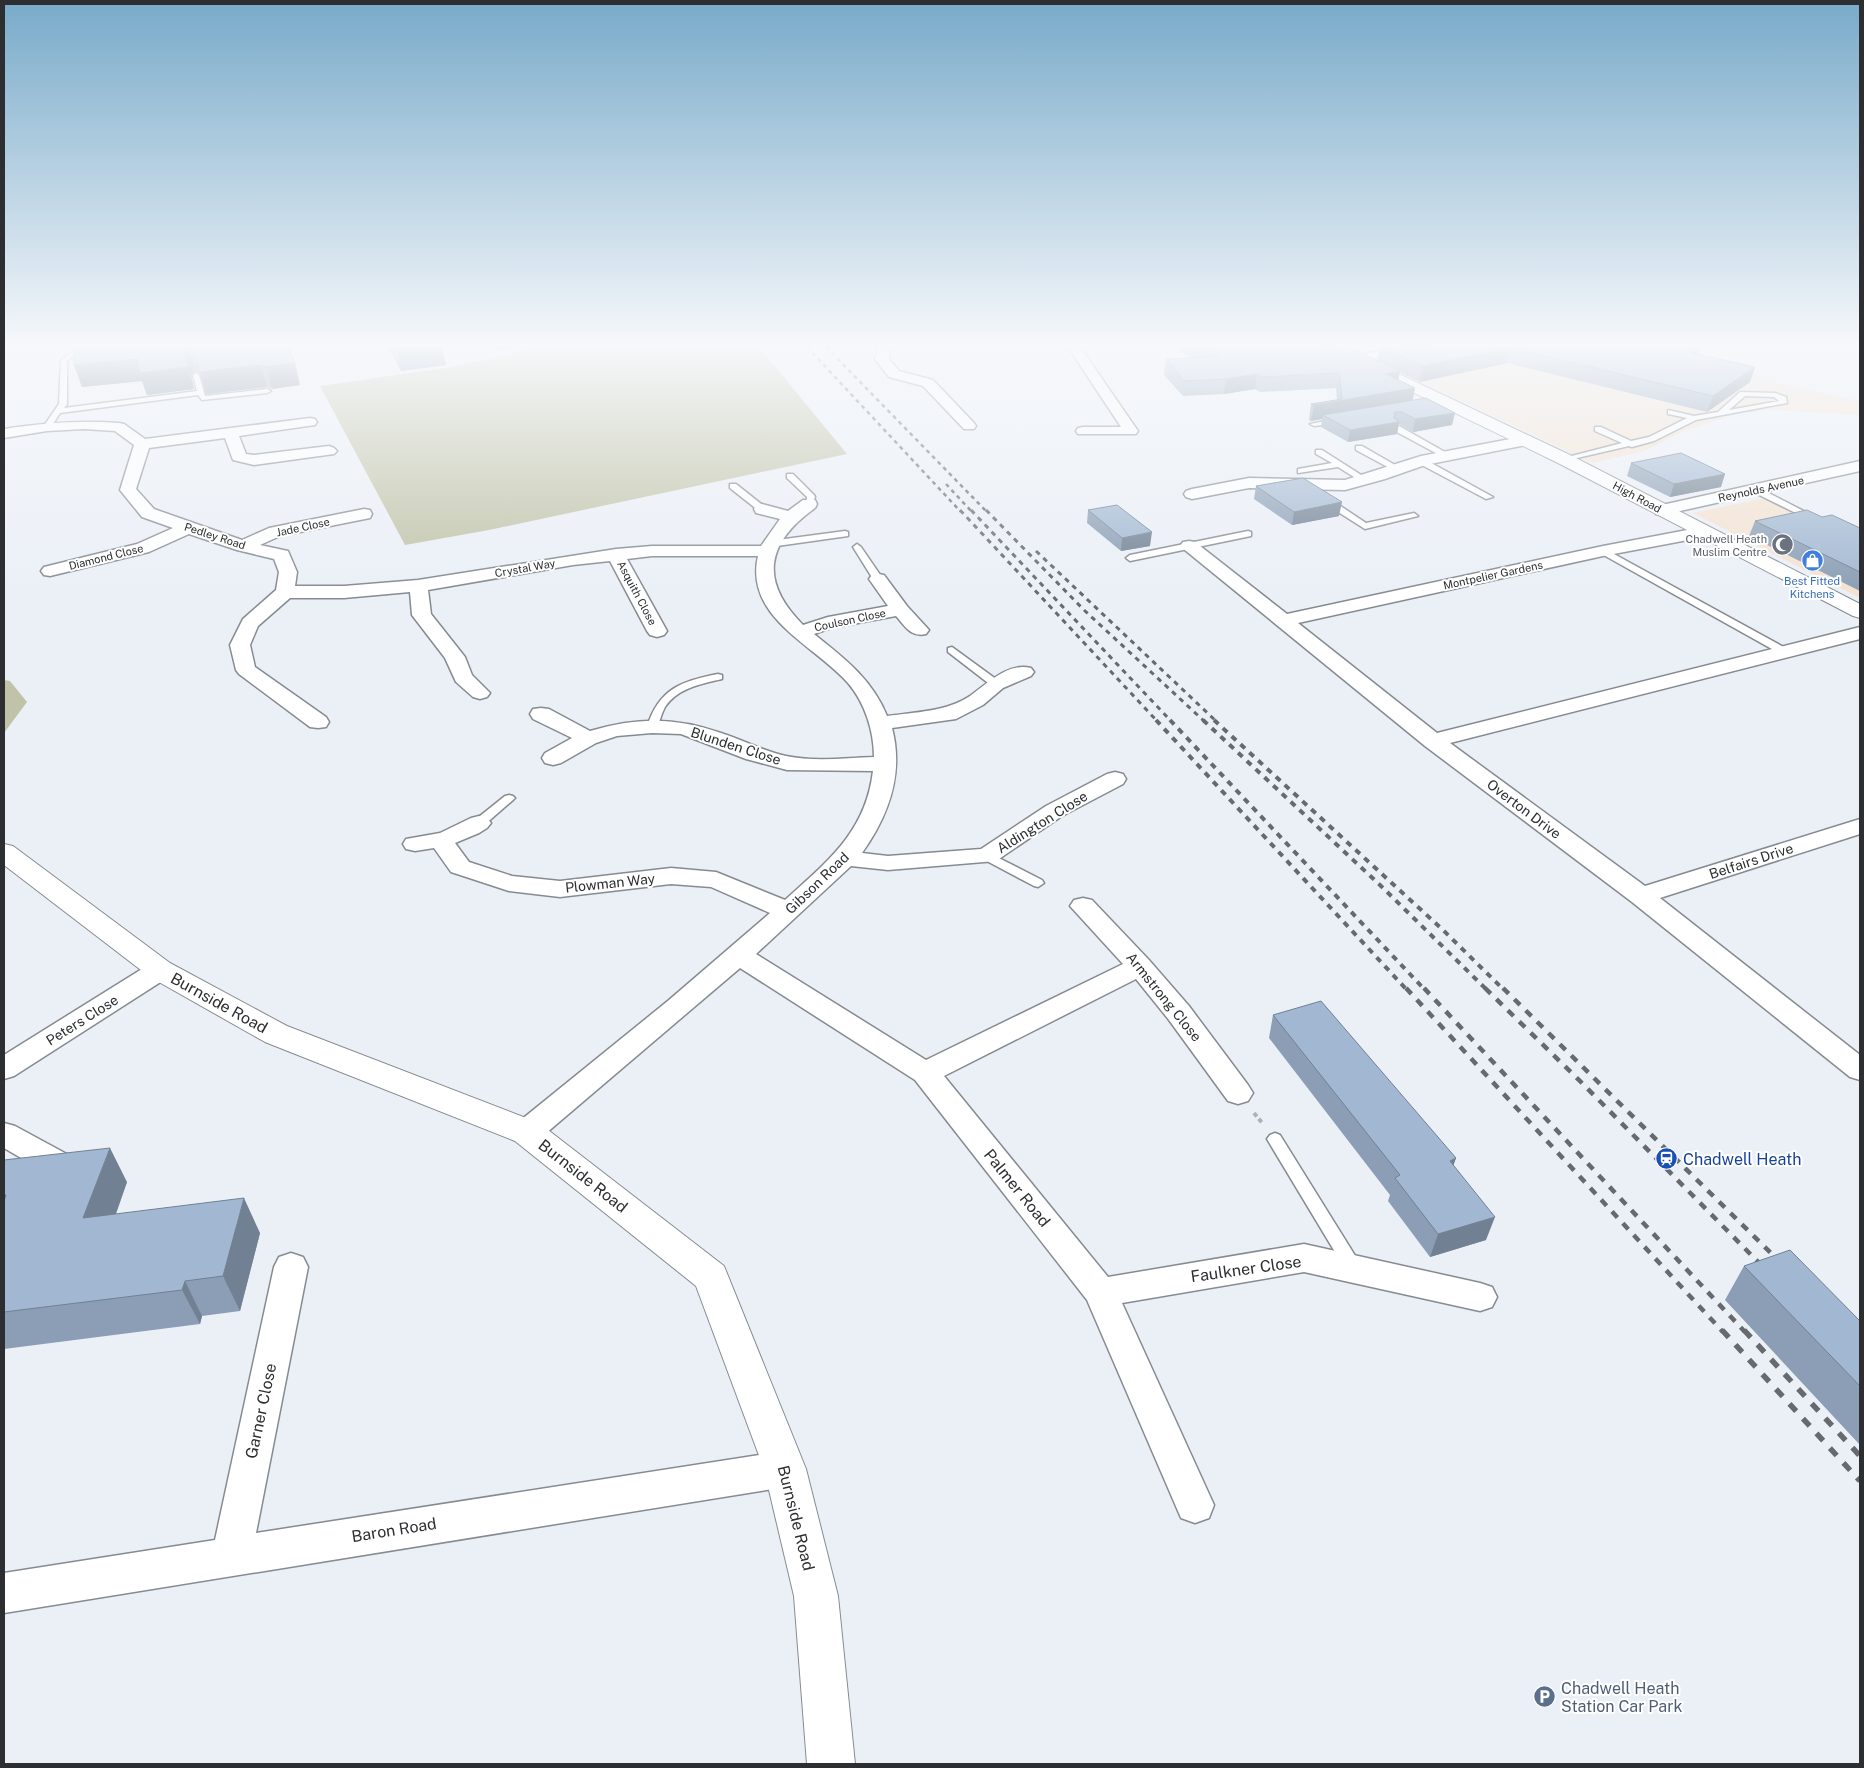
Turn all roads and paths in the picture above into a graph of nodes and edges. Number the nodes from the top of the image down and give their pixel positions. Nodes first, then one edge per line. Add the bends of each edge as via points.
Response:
1 (25, 430) edge
2 (122, 430) edge
3 (256, 430) edge
4 (1129, 430) edge
5 (1399, 430) edge
6 (1503, 430) edge
7 (1599, 430) edge
8 (1670, 430) edge
9 (1083, 432) dead end
10 (4, 433) edge
11 (231, 433) junction
12 (1526, 441) junction
13 (142, 444) junction
14 (1632, 445) junction
15 (1359, 448) dead end
16 (329, 452) dead end
17 (1319, 452) dead end
18 (1448, 456) junction
19 (1564, 459) junction
20 (1421, 461) junction
21 (1339, 464) junction
22 (1860, 466) edge
23 (1398, 469) junction
24 (1840, 472) junction
25 (790, 476) dead end
26 (1301, 477) junction
27 (1365, 480) junction
28 (1860, 481) edge
29 (733, 486) dead end
30 (1756, 490) junction
31 (1192, 494) dead end
32 (1489, 497) dead end
33 (809, 504) joint
34 (762, 509) joint
35 (1662, 510) junction
36 (364, 514) dead end
37 (1414, 516) dead end
38 (790, 517) junction
39 (1826, 524) edge
40 (188, 528) junction
41 (1703, 532) junction
42 (846, 534) dead end
43 (1248, 534) dead end
44 (243, 546) junction
45 (857, 546) dead end
46 (1189, 546) junction
47 (768, 548) junction
48 (1603, 551) junction
49 (616, 554) junction
50 (1130, 558) dead end
51 (50, 571) dead end
52 (878, 578) joint
53 (418, 586) junction
54 (285, 592) junction
55 (900, 610) junction
56 (1860, 612) edge
57 (1283, 622) junction
58 (919, 630) dead end
59 (658, 632) dead end
60 (799, 632) junction
61 (1860, 633) edge
62 (952, 650) dead end
63 (1785, 652) junction
64 (1024, 672) dead end
65 (718, 677) dead end
66 (996, 684) junction
67 (480, 693) dead end
68 (541, 714) dead end
69 (318, 722) dead end
70 (880, 723) junction
71 (652, 727) junction
72 (588, 738) junction
73 (1433, 741) junction
74 (553, 758) dead end
75 (886, 764) junction
76 (1116, 779) dead end
77 (509, 798) dead end
78 (479, 823) joint
79 (1860, 826) edge
80 (441, 841) junction
81 (415, 844) dead end
82 (4, 852) edge
83 (987, 856) junction
84 (846, 858) junction
85 (1038, 883) dead end
86 (1641, 896) junction
87 (1083, 906) dead end
88 (788, 911) junction
89 (739, 955) junction
90 (1140, 966) junction
91 (160, 970) junction
92 (4, 1069) edge
93 (1860, 1070) edge
94 (925, 1073) junction
95 (1238, 1093) joint
96 (527, 1132) junction
97 (4, 1134) edge
98 (1275, 1139) joint
99 (63, 1168) edge
100 (291, 1267) dead end
101 (1355, 1270) junction
102 (1100, 1292) junction
103 (1480, 1297) dead end
104 (785, 1469) junction
105 (1195, 1505) dead end
106 (232, 1555) junction
107 (4, 1593) edge
108 (831, 1764) edge

1 - 10 street
2 - 13 street
3 - 11 street
4 - 9 street via 1131,432
5 - 18 lane
6 - 12 street, High Road
7 - 14 lane
8 - 14 lane
11 - 13 street
11 - 16 street via 239,457 254,460
12 - 18 street
12 - 19 street, High Road
13 - 40 street, Pedley Road via 128,490 148,513
14 - 19 lane
15 - 23 lane
17 - 21 lane
18 - 20 street
19 - 35 street, High Road
20 - 23 street
20 - 32 lane
21 - 26 lane
21 - 27 lane
22 - 24 street, Reynolds Avenue
23 - 27 street
24 - 28 street
24 - 30 street, Reynolds Avenue
25 - 33 lane via 811,498
26 - 27 street via 1345,485
26 - 31 street
26 - 37 lane via 1318,495 1366,526
29 - 34 lane
30 - 35 street, Reynolds Avenue
30 - 39 lane
33 - 38 street
34 - 38 street
35 - 41 street, High Road
36 - 44 street, Jade Close via 275,532
38 - 47 street
40 - 44 street, Pedley Road
40 - 51 street, Diamond Close via 143,548
41 - 48 street, Montpelier Gardens
41 - 56 street, High Road
42 - 47 lane
43 - 46 lane
44 - 54 street, Pedley Road via 282,555 288,572
45 - 52 lane
46 - 50 lane
46 - 57 street, Overton Drive
47 - 49 street, Crystal Way
47 - 60 street, Gibson Road via 764,568 767,588 778,611
48 - 57 street, Montpelier Gardens
48 - 63 lane
49 - 53 street, Crystal Way
49 - 59 street, Asquith Close
52 - 55 street, Coulson Close
53 - 54 street, Crystal Way via 344,592
53 - 67 street via 422,615 455,657 464,678
54 - 69 street via 250,623 240,645 246,670
55 - 58 street, Coulson Close
55 - 60 street, Coulson Close via 828,623
57 - 73 street, Overton Drive
60 - 70 street, Gibson Road via 854,677
61 - 63 street
62 - 66 lane
63 - 73 street
64 - 66 street
65 - 71 lane via 684,686 672,693 661,704
66 - 70 street via 976,701 948,714
68 - 72 street
70 - 75 street, Gibson Road
71 - 72 street, Blunden Close via 616,730
71 - 75 street, Blunden Close via 683,728 788,763
72 - 74 street, Blunden Close
73 - 86 street, Overton Drive
75 - 84 street, Gibson Road via 881,797 868,827
76 - 83 street, Aldington Close via 1054,811
77 - 78 lane
78 - 80 street via 460,835
79 - 86 street, Belfairs Drive
80 - 81 street
80 - 88 street, Plowman Way via 460,867 509,883 560,888 671,876 716,880
82 - 91 street, Burnside Road
83 - 84 street, Aldington Close via 888,863
83 - 85 lane
84 - 88 street, Gibson Road
86 - 93 street, Overton Drive
87 - 90 street, Armstrong Close
88 - 89 street, Gibson Road
89 - 94 street, Palmer Road
89 - 96 street, Gibson Road
90 - 94 street
90 - 95 street, Armstrong Close
91 - 92 street, Peters Close
91 - 96 street, Burnside Road via 276,1034
94 - 102 street, Palmer Road
95 - 98 path
96 - 104 street, Burnside Road via 712,1277
97 - 99 street
98 - 101 lane
100 - 106 street, Garner Close
101 - 102 street, Faulkner Close via 1304,1258
101 - 103 street, Faulkner Close
102 - 105 street, Palmer Road
104 - 106 street, Baron Road
104 - 108 street, Burnside Road via 816,1596
106 - 107 street, Baron Road

